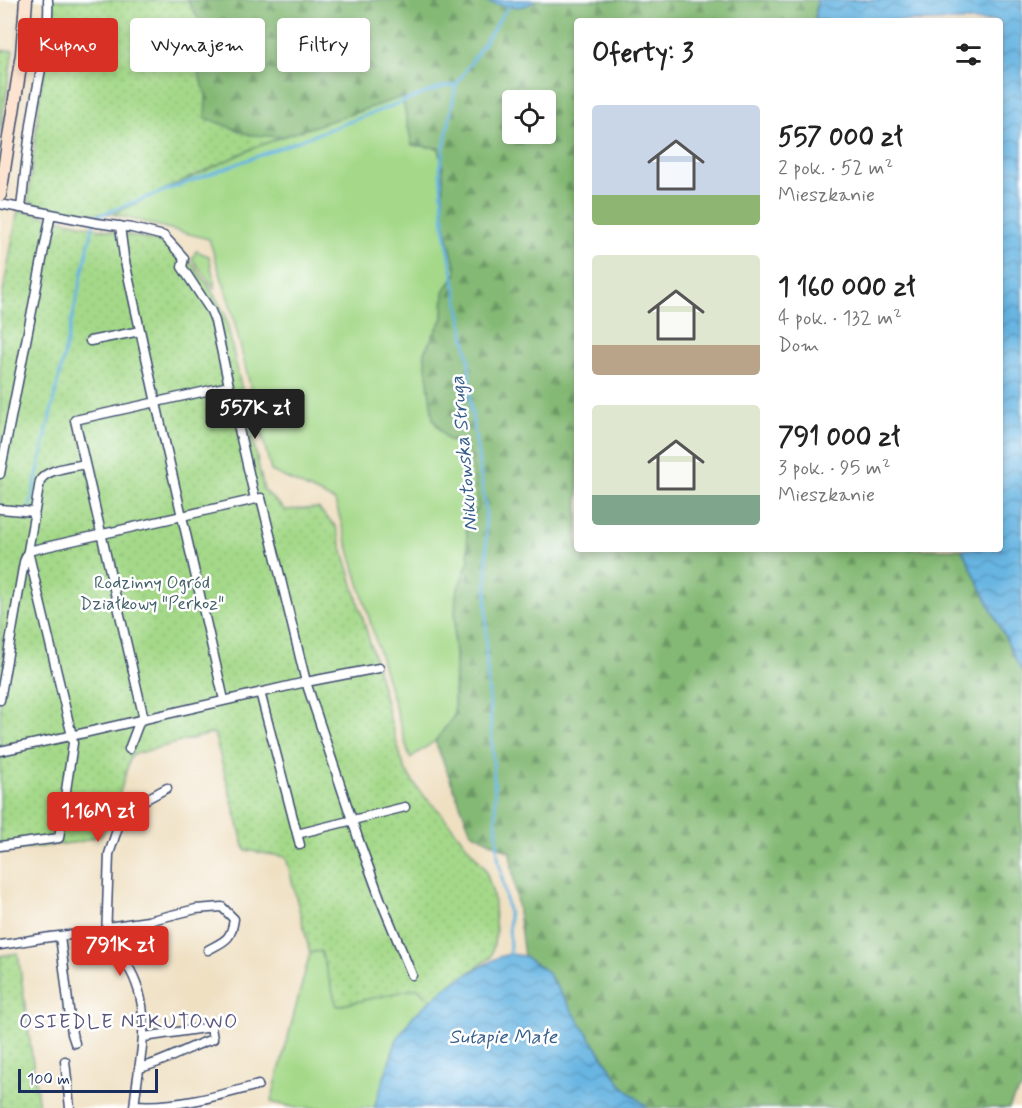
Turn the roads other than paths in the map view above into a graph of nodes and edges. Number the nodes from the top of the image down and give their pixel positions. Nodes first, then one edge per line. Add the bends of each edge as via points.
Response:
1 (26, 0) edge
2 (48, 0) edge
3 (0, 195) edge
4 (0, 204) edge
5 (21, 208) junction
6 (51, 214) junction
7 (120, 226) junction
8 (140, 331) junction
9 (90, 341) dead end
10 (229, 386) junction
11 (156, 403) junction
12 (85, 464) junction
13 (0, 474) edge
14 (255, 500) junction
15 (0, 508) edge
16 (34, 512) junction
17 (182, 516) junction
18 (102, 535) junction
19 (28, 551) junction
20 (379, 668) dead end
21 (306, 682) junction
22 (260, 692) junction
23 (0, 700) edge
24 (224, 700) junction
25 (142, 719) junction
26 (72, 736) junction
27 (129, 749) dead end
28 (0, 751) edge
29 (168, 788) dead end
30 (405, 807) dead end
31 (352, 820) junction
32 (297, 834) junction
33 (300, 844) dead end
34 (0, 846) edge
35 (107, 927) junction
36 (60, 936) junction
37 (106, 939) junction
38 (0, 945) edge
39 (208, 950) dead end
40 (412, 975) dead end
41 (144, 1037) junction
42 (75, 1043) dead end
43 (65, 1061) dead end
44 (139, 1068) junction
45 (258, 1085) dead end
46 (134, 1107) edge
47 (70, 1108) edge

1 - 3 street via 22,54
2 - 5 street via 46,44
4 - 5 street
5 - 6 street
6 - 7 street
6 - 13 street
7 - 8 street
7 - 10 street via 164,236 184,258 182,267 215,321
8 - 9 street
8 - 11 street
10 - 11 street
10 - 14 street
11 - 12 street via 75,420
11 - 17 street
12 - 16 street via 42,476
12 - 18 street
14 - 17 street
14 - 21 street via 261,498
15 - 16 street
16 - 19 street
17 - 18 street
17 - 24 street
18 - 19 street
18 - 25 street
19 - 23 street
19 - 26 street
20 - 21 street
21 - 22 street
21 - 31 street
22 - 24 street
22 - 32 street
24 - 25 street
25 - 26 street
25 - 27 street
26 - 28 street
26 - 34 street via 59,838
29 - 35 street via 141,802 118,827 109,854
30 - 31 street
31 - 32 street
31 - 40 street
32 - 33 street
35 - 37 street
35 - 39 street via 222,907 234,919 232,933
36 - 37 street via 84,934
36 - 38 street
36 - 42 street
37 - 41 street via 132,972 141,1002
41 - 44 street
41 - 44 street via 212,1027 213,1039
43 - 47 street
44 - 46 street
45 - 46 street via 186,1103

